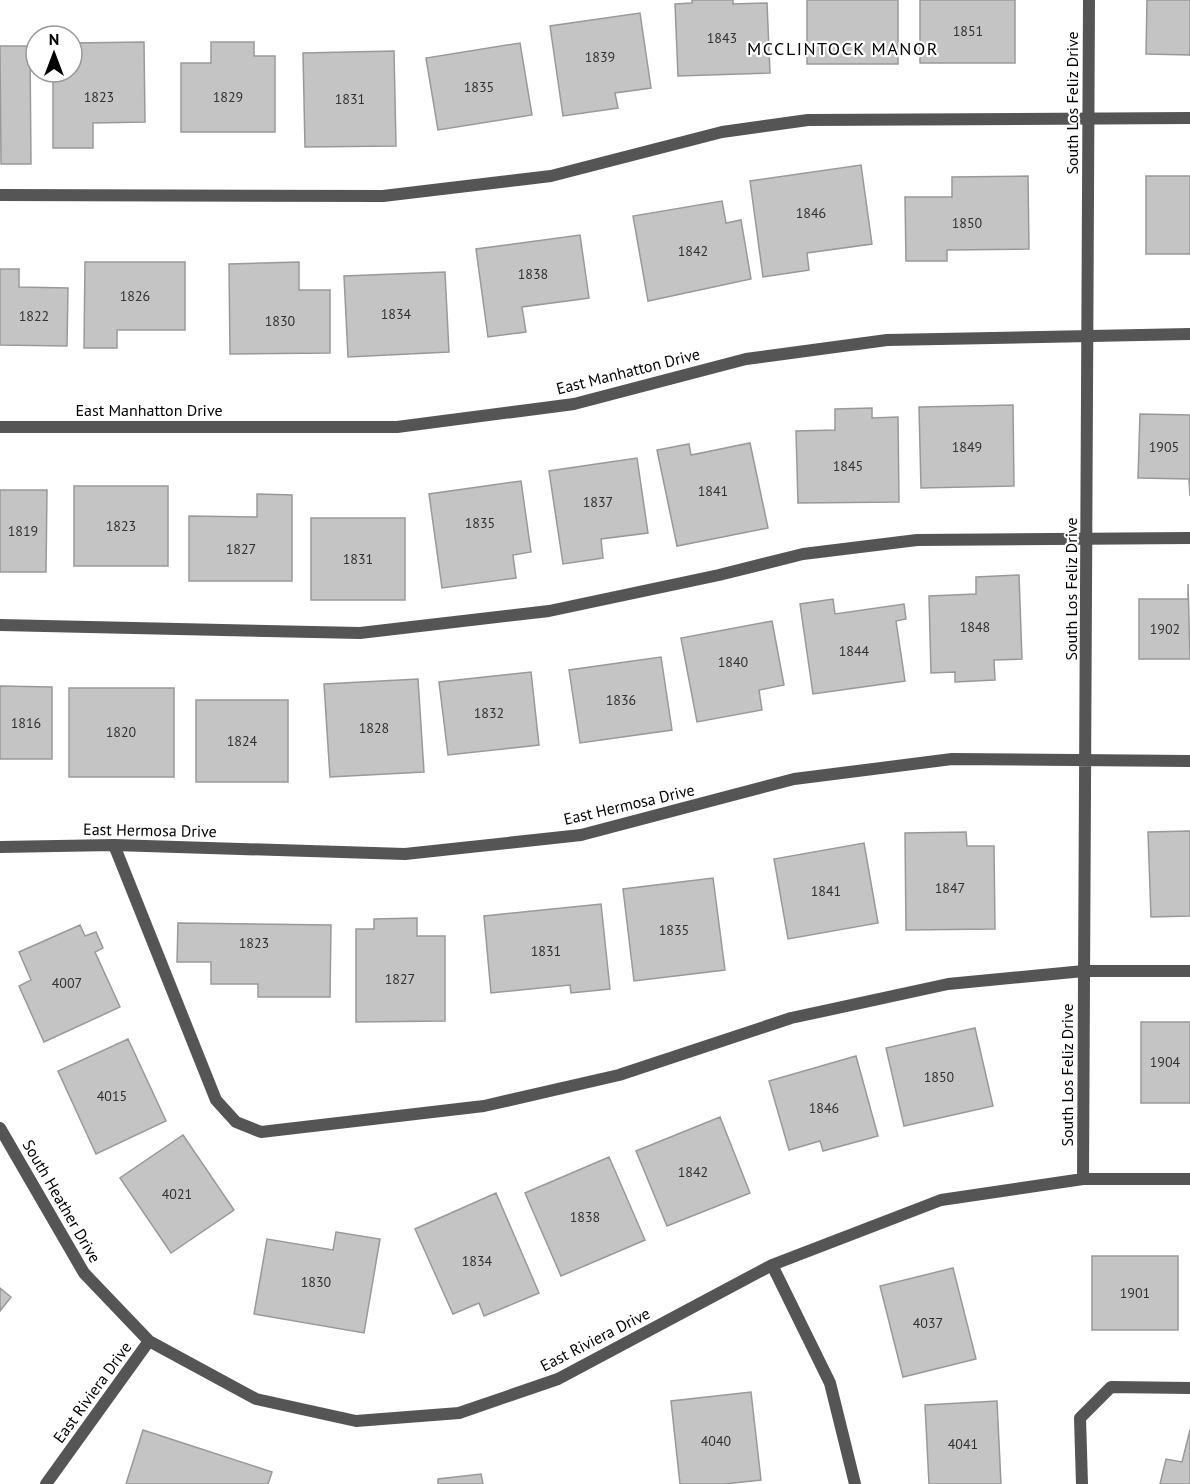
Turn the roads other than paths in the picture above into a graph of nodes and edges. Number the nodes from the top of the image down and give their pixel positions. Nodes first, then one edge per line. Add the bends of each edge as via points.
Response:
1 (1089, 0) edge
2 (1088, 118) junction
3 (1190, 118) edge
4 (0, 195) edge
5 (1088, 334) junction
6 (1190, 334) edge
7 (0, 427) edge
8 (1088, 538) junction
9 (1190, 538) edge
10 (0, 625) edge
11 (1087, 761) junction
12 (1190, 761) edge
13 (114, 845) junction
14 (0, 847) edge
15 (1084, 971) junction
16 (1190, 971) edge
17 (0, 1128) edge
18 (1083, 1179) junction
19 (1190, 1179) edge
20 (772, 1265) junction
21 (149, 1341) junction
22 (1190, 1388) edge
23 (46, 1484) edge
24 (855, 1484) edge
25 (1082, 1484) edge

1 - 2 street, South Los Feliz Drive
2 - 3 street
2 - 4 street via 808,120 722,132 551,176 383,195
2 - 5 street, South Los Feliz Drive
5 - 6 street, East Manhatton Drive
5 - 7 street, East Manhatton Drive via 887,339 757,357 573,404 398,427
5 - 8 street, South Los Feliz Drive
8 - 9 street
8 - 10 street via 917,540 803,554 549,611 360,633
8 - 11 street, South Los Feliz Drive
11 - 12 street, East Hermosa Drive
11 - 13 street, East Hermosa Drive via 952,759 794,779 581,835 405,854
11 - 15 street, South Los Feliz Drive
13 - 14 street, East Hermosa Drive
13 - 15 street via 216,1100 236,1122 261,1132 484,1106 619,1075 803,1015 948,984
15 - 16 street
15 - 18 street, South Los Feliz Drive
17 - 21 street, South Heather Drive via 84,1273
18 - 19 street, East Riviera Drive
18 - 20 street, East Riviera Drive via 941,1200
20 - 21 street, East Riviera Drive via 558,1379 459,1413 356,1421 256,1399
20 - 24 street via 830,1383
21 - 23 street, East Riviera Drive
22 - 25 street via 1111,1387 1080,1418

